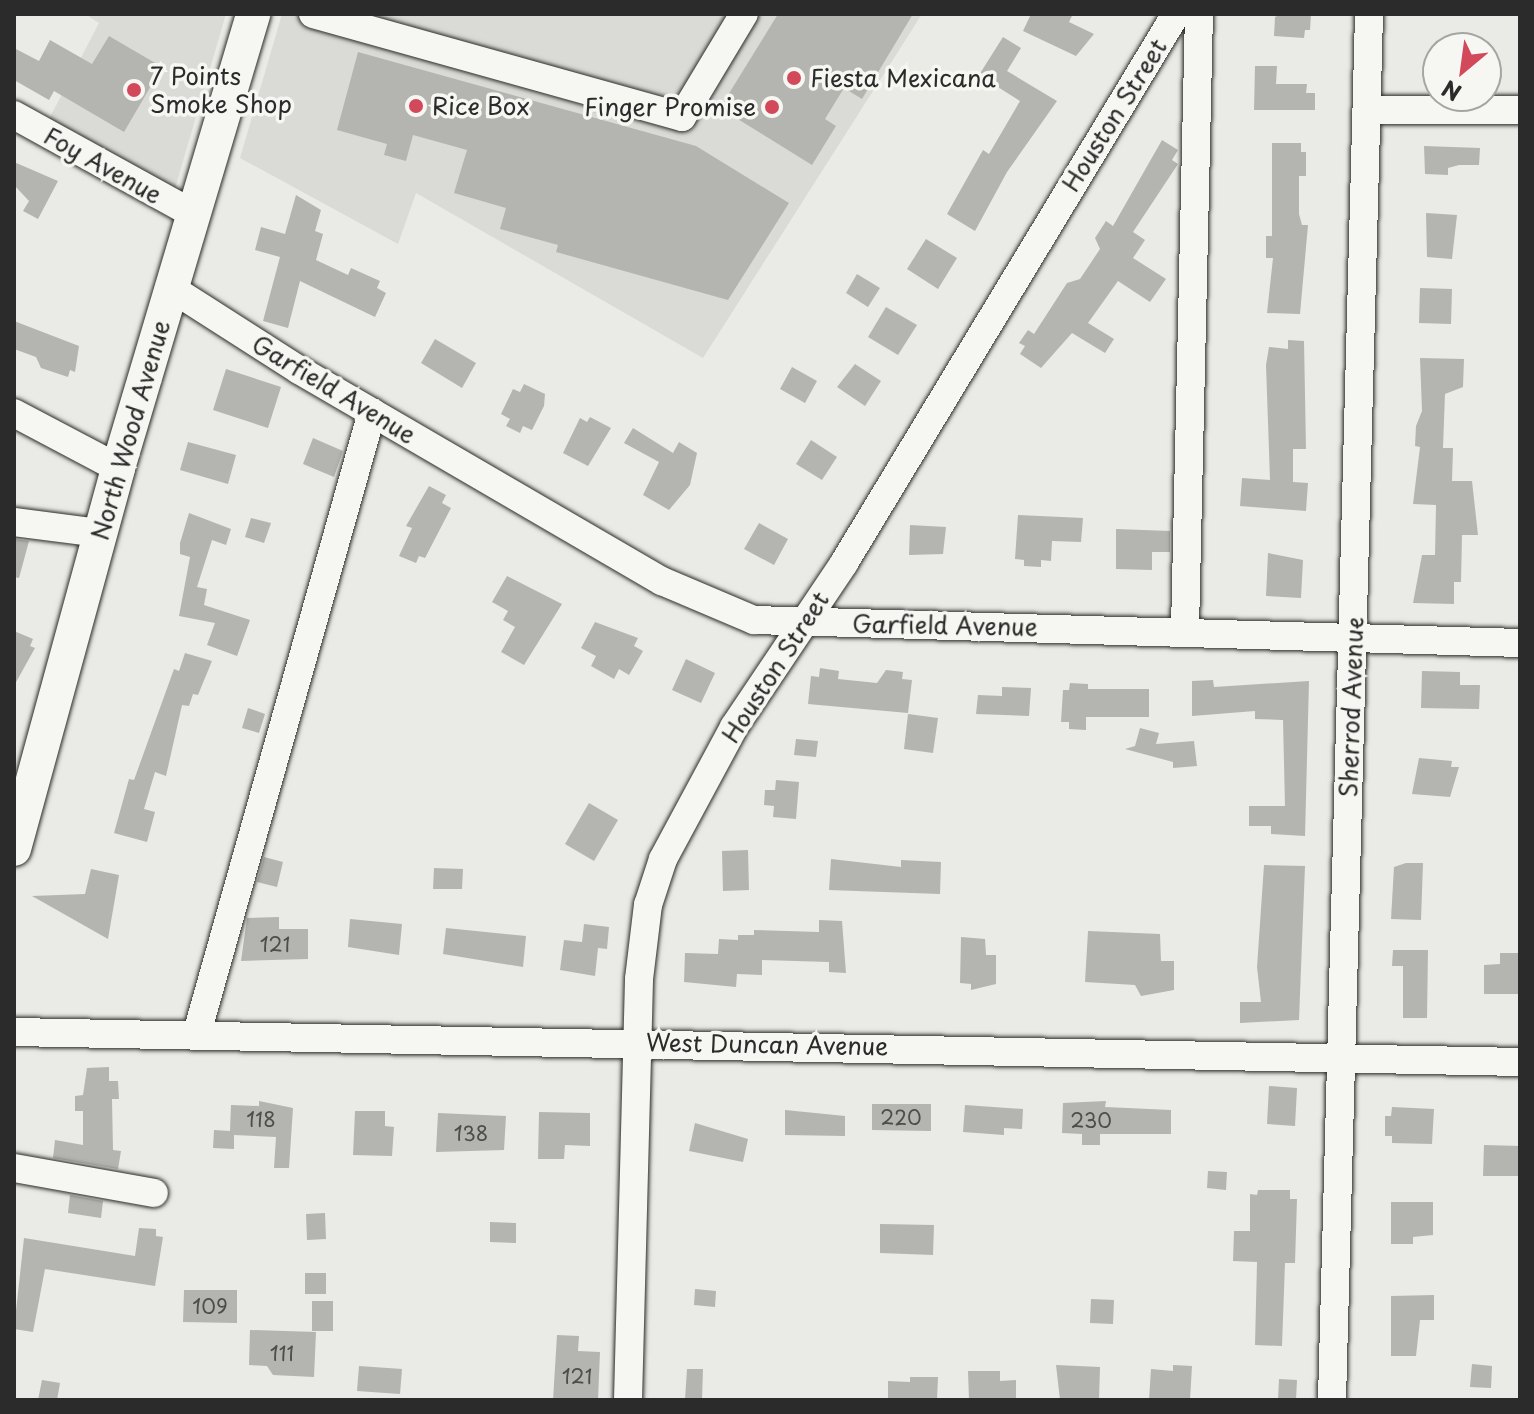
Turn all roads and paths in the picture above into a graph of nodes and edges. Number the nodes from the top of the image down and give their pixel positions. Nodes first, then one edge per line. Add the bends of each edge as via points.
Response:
1 (253, 14) edge
2 (313, 14) edge
3 (744, 14) edge
4 (1176, 14) edge
5 (1199, 14) edge
6 (1369, 14) edge
7 (1369, 110) junction
8 (1520, 110) edge
9 (14, 115) edge
10 (193, 214) junction
11 (171, 288) junction
12 (372, 412) junction
13 (14, 413) edge
14 (118, 468) junction
15 (14, 522) edge
16 (100, 533) junction
17 (802, 623) junction
18 (1185, 630) junction
19 (1354, 636) junction
20 (1520, 643) edge
21 (25, 762) edge
22 (14, 849) edge
23 (14, 1032) edge
24 (197, 1033) junction
25 (636, 1041) junction
26 (1344, 1058) junction
27 (1520, 1062) edge
28 (14, 1168) edge
29 (154, 1193) dead end
30 (628, 1400) edge
31 (1332, 1400) edge

1 - 10 main road, North Wood Avenue
2 - 3 street via 682,117
4 - 17 street, Houston Street via 844,563
5 - 18 street
6 - 7 street, Sherrod Avenue
7 - 8 street
7 - 19 street, Sherrod Avenue
9 - 10 street, Foy Avenue
10 - 11 main road, North Wood Avenue
11 - 12 street, Garfield Avenue
11 - 14 main road, North Wood Avenue
12 - 17 street, Garfield Avenue via 662,581 729,613
12 - 24 street
13 - 14 street
14 - 16 main road, North Wood Avenue
15 - 16 street
16 - 21 main road, North Wood Avenue
17 - 18 street, Garfield Avenue
17 - 25 street, Houston Street via 727,738 663,859 643,930
18 - 19 street, Garfield Avenue
19 - 20 street, Garfield Avenue
19 - 26 street, Sherrod Avenue
21 - 22 main road, North Wood Avenue
23 - 24 street, West Duncan Avenue
24 - 25 street, West Duncan Avenue
25 - 26 street, West Duncan Avenue
25 - 30 street, Houston Street
26 - 27 street, West Duncan Avenue
26 - 31 street, Sherrod Avenue
28 - 29 street

